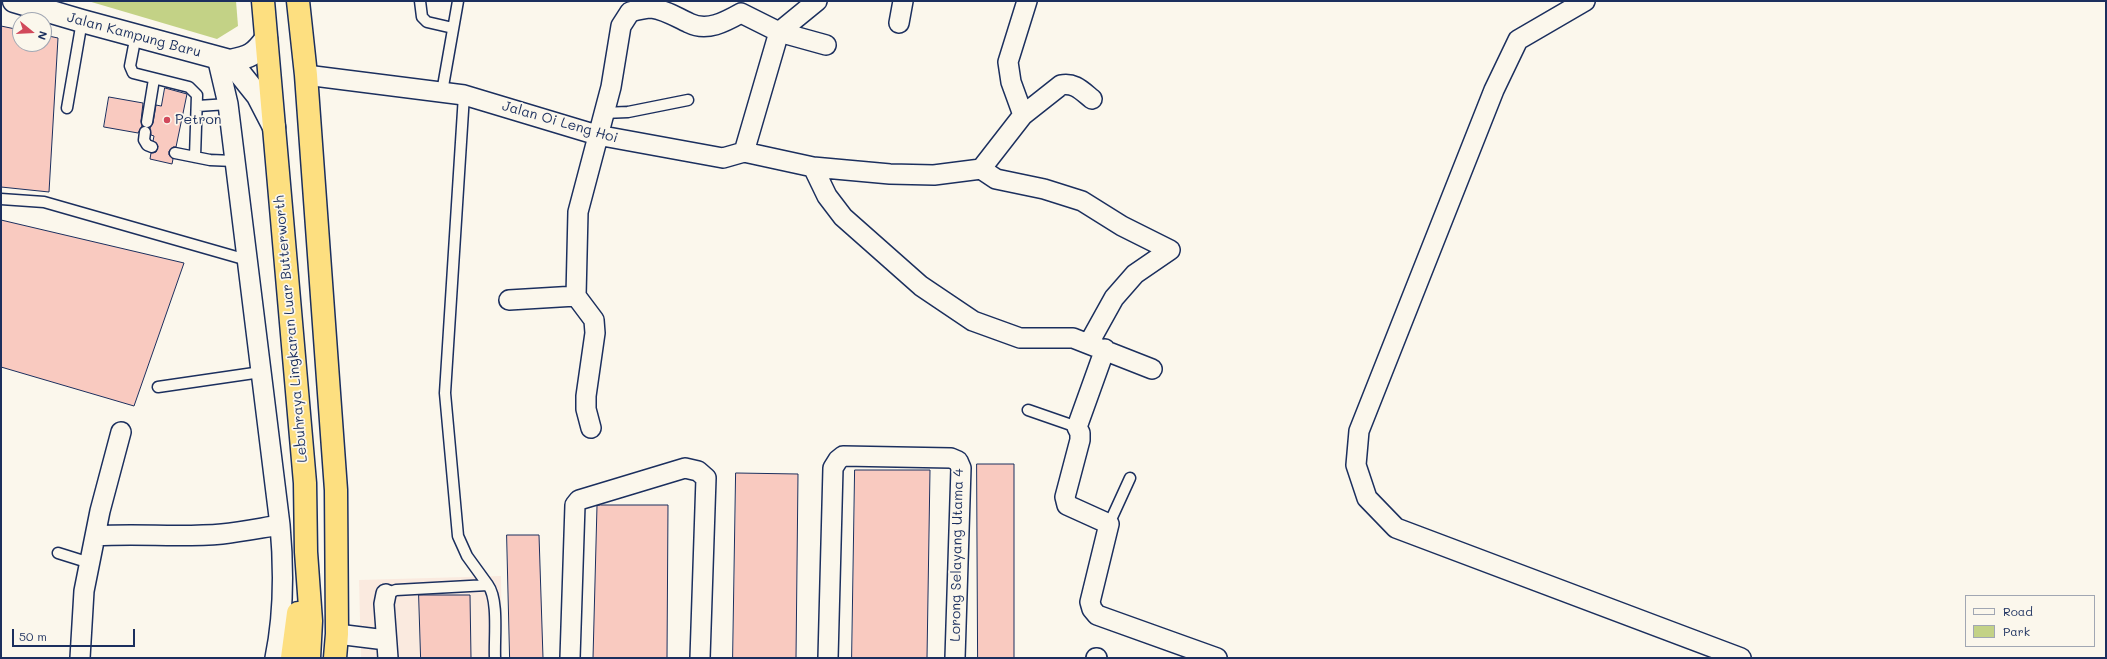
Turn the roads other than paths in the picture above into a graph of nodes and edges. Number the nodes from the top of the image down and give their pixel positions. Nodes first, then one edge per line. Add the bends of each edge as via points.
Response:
1 (14, 1) edge
2 (263, 1) edge
3 (298, 1) edge
4 (420, 1) edge
5 (458, 1) edge
6 (817, 1) edge
7 (902, 1) edge
8 (1027, 1) edge
9 (1585, 1) edge
10 (739, 7) edge
11 (82, 22) junction
12 (899, 23) dead end
13 (453, 28) junction
14 (779, 32) junction
15 (136, 35) junction
16 (266, 39) junction
17 (826, 45) dead end
18 (224, 59) junction
19 (306, 75) junction
20 (154, 80) junction
21 (442, 92) junction
22 (464, 95) junction
23 (1092, 99) dead end
24 (688, 100) dead end
25 (228, 104) junction
26 (198, 106) junction
27 (67, 108) dead end
28 (603, 113) junction
29 (1023, 115) junction
30 (147, 122) dead end
31 (274, 127) junction
32 (145, 132) dead end
33 (597, 135) junction
34 (152, 147) dead end
35 (744, 152) junction
36 (174, 153) dead end
37 (194, 157) junction
38 (234, 161) junction
39 (813, 167) junction
40 (981, 169) junction
41 (1, 199) edge
42 (247, 260) junction
43 (576, 296) junction
44 (509, 300) dead end
45 (1097, 346) junction
46 (1152, 369) dead end
47 (261, 372) junction
48 (158, 388) dead end
49 (1028, 410) dead end
50 (1077, 427) junction
51 (592, 428) dead end
52 (121, 432) dead end
53 (1130, 478) dead end
54 (1109, 524) junction
55 (280, 525) junction
56 (96, 536) junction
57 (306, 552) junction
58 (58, 553) dead end
59 (90, 563) junction
60 (488, 585) junction
61 (386, 594) joint
62 (387, 649) edge
63 (336, 651) edge
64 (80, 658) edge
65 (275, 658) edge
66 (292, 658) edge
67 (309, 658) edge
68 (495, 658) edge
69 (570, 658) edge
70 (700, 658) edge
71 (828, 658) edge
72 (954, 658) edge
73 (1217, 658) edge
74 (1741, 658) edge

1 - 11 street, Jalan Kampung Baru
2 - 16 highway, Lebuhraya Lingkaran Luar Butterworth
3 - 19 highway
4 - 13 lane via 419,10 427,22
5 - 13 lane
6 - 14 street
7 - 12 street
8 - 29 street via 1008,62 1011,82
9 - 74 street via 1518,40 1498,82 1359,430 1356,465 1367,498 1396,528
10 - 14 street
10 - 28 street via 724,23 707,27 691,24 669,12 650,8 630,12 621,26 611,87
11 - 15 street, Jalan Kampung Baru
11 - 27 lane
13 - 21 lane
14 - 17 street
14 - 35 street
15 - 18 street, Jalan Kampung Baru
15 - 20 lane via 130,66 133,73
16 - 18 street, Jalan Kampung Baru via 256,52 246,58
16 - 31 highway, Lebuhraya Lingkaran Luar Butterworth
18 - 25 street
18 - 31 street via 258,96
19 - 21 street, Jalan Oi Leng Hoi
19 - 63 highway via 336,490
20 - 26 lane via 189,87 197,95
20 - 30 lane
21 - 22 street, Jalan Oi Leng Hoi
22 - 33 street, Jalan Oi Leng Hoi
22 - 60 lane via 445,393 458,536 467,556
23 - 29 street via 1068,83 1061,85
24 - 28 lane via 628,112
25 - 26 lane
25 - 38 street
26 - 37 lane
28 - 33 street
29 - 40 street
31 - 57 highway, Lebuhraya Lingkaran Luar Butterworth via 305,483
32 - 34 lane via 144,140
33 - 35 street, Jalan Oi Leng Hoi via 723,158
33 - 43 street via 578,212
35 - 39 street, Jalan Oi Leng Hoi
36 - 37 lane
37 - 38 lane
38 - 42 street
39 - 40 street, Jalan Oi Leng Hoi via 934,175
39 - 45 street via 828,196 843,217 921,286 973,321 1020,338 1073,338
40 - 45 street via 996,179 1044,189 1082,201 1122,226 1170,250 1135,274 1114,298
41 - 42 lane via 44,202
42 - 47 street
43 - 44 street
43 - 51 street via 594,320 595,333 586,409
45 - 46 street
45 - 50 street
47 - 48 lane
47 - 55 street
49 - 50 lane
50 - 54 street via 1080,440 1065,501 1067,505
52 - 56 street
53 - 54 lane
54 - 73 street via 1090,602 1092,609 1097,615
55 - 56 street via 222,534 129,533
55 - 65 street via 283,581
56 - 59 street
57 - 66 highway
57 - 67 highway, Lebuhraya Lingkaran Luar Butterworth via 311,621
58 - 59 lane
59 - 64 street via 84,591
60 - 61 lane via 396,590
60 - 68 lane via 492,591 494,608
61 - 62 street via 384,604
62 - 63 street
69 - 70 street via 575,505 579,500 685,468 698,471 706,478
71 - 72 street, Lorong Selayang Utama 4 via 833,468 843,456 951,458 958,461 961,468

